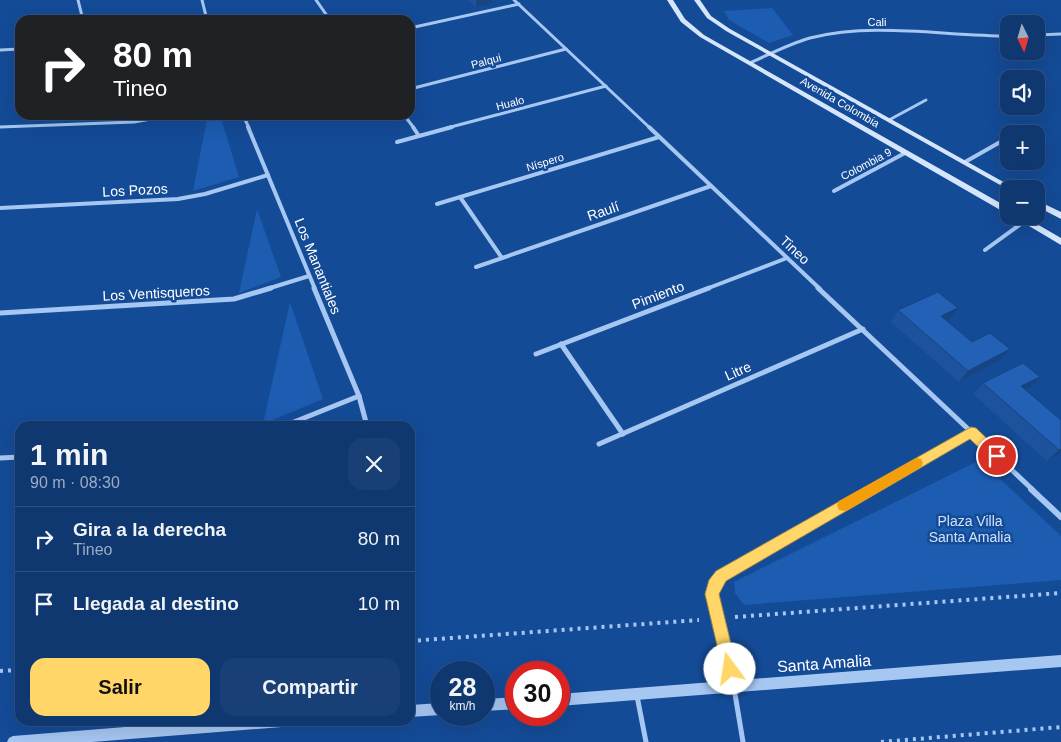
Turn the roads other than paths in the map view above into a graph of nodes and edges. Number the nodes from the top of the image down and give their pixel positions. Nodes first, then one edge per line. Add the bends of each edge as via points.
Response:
1 (78, 0) edge
2 (202, 0) edge
3 (316, 0) edge
4 (514, 0) edge
5 (670, 0) edge
6 (697, 0) edge
7 (519, 4) junction
8 (82, 15) edge
9 (206, 15) edge
10 (326, 15) edge
11 (415, 27) edge
12 (1061, 34) edge
13 (1045, 35) edge
14 (1000, 36) edge
15 (15, 49) edge
16 (566, 49) junction
17 (0, 50) edge
18 (770, 54) junction
19 (750, 63) junction
20 (606, 86) junction
21 (415, 88) edge
22 (926, 100) dead end
23 (145, 120) edge
24 (245, 120) edge
25 (408, 120) edge
26 (888, 120) junction
27 (0, 126) edge
28 (419, 136) junction
29 (659, 137) junction
30 (1000, 141) edge
31 (397, 142) dead end
32 (906, 153) junction
33 (965, 162) junction
34 (268, 174) junction
35 (1000, 182) edge
36 (711, 186) junction
37 (834, 191) dead end
38 (460, 197) junction
39 (437, 204) dead end
40 (1000, 207) edge
41 (1045, 207) edge
42 (0, 208) edge
43 (1061, 216) edge
44 (1021, 225) edge
45 (1030, 225) edge
46 (1061, 242) edge
47 (985, 250) dead end
48 (502, 258) junction
49 (787, 258) junction
50 (476, 267) dead end
51 (310, 276) junction
52 (0, 314) edge
53 (863, 330) junction
54 (561, 344) junction
55 (536, 354) dead end
56 (360, 396) junction
57 (297, 421) edge
58 (366, 421) edge
59 (971, 432) junction
60 (623, 434) junction
61 (599, 444) dead end
62 (15, 457) edge
63 (0, 458) edge
64 (1061, 517) edge
65 (1061, 661) edge
66 (734, 686) junction
67 (637, 693) junction
68 (570, 699) edge
69 (430, 710) edge
70 (415, 711) edge
71 (218, 726) edge
72 (14, 742) edge
73 (646, 742) edge
74 (743, 742) edge

1 - 8 street
2 - 9 street
3 - 10 street
4 - 7 street, Tineo
5 - 19 main road, Avenida Colombia via 692,29
6 - 18 main road, Avenida Colombia via 704,12 718,24
7 - 11 street
7 - 16 street, Tineo
12 - 13 street
14 - 18 street, Cali via 859,31 813,37
15 - 17 street
16 - 20 street, Tineo
16 - 21 street, Palqui
18 - 19 street, Cali
18 - 26 main road, Avenida Colombia
19 - 32 main road, Avenida Colombia
20 - 28 street, Hualo
20 - 29 street, Tineo
22 - 26 street
23 - 27 street
24 - 34 street, Los Manantiales
25 - 28 street
26 - 33 main road, Avenida Colombia
28 - 31 street, Hualo
29 - 36 street, Tineo
29 - 38 street, Níspero
30 - 33 street
32 - 37 street, Colombia 9
32 - 40 main road, Avenida Colombia
33 - 35 main road, Avenida Colombia
34 - 42 street, Los Pozos via 178,199
34 - 51 street, Los Manantiales
36 - 48 street, Raulí
36 - 49 street, Tineo
38 - 39 street, Níspero
38 - 48 street
41 - 43 main road
44 - 47 street
45 - 46 main road
48 - 50 street, Raulí
49 - 53 street, Tineo
49 - 54 street, Pimiento
51 - 52 street, Los Ventisqueros via 234,299
51 - 56 street, Los Manantiales
53 - 59 street, Tineo
53 - 60 street, Litre
54 - 55 street, Pimiento
54 - 60 street
56 - 57 street
56 - 58 street, Los Manantiales
59 - 64 street, Tineo
59 - 66 street via 717,580 713,602
60 - 61 street, Litre
62 - 63 street
65 - 66 street, Santa Amalia
66 - 67 street, Santa Amalia
66 - 74 lane
67 - 68 street, Santa Amalia
67 - 73 lane
69 - 70 street
71 - 72 street

